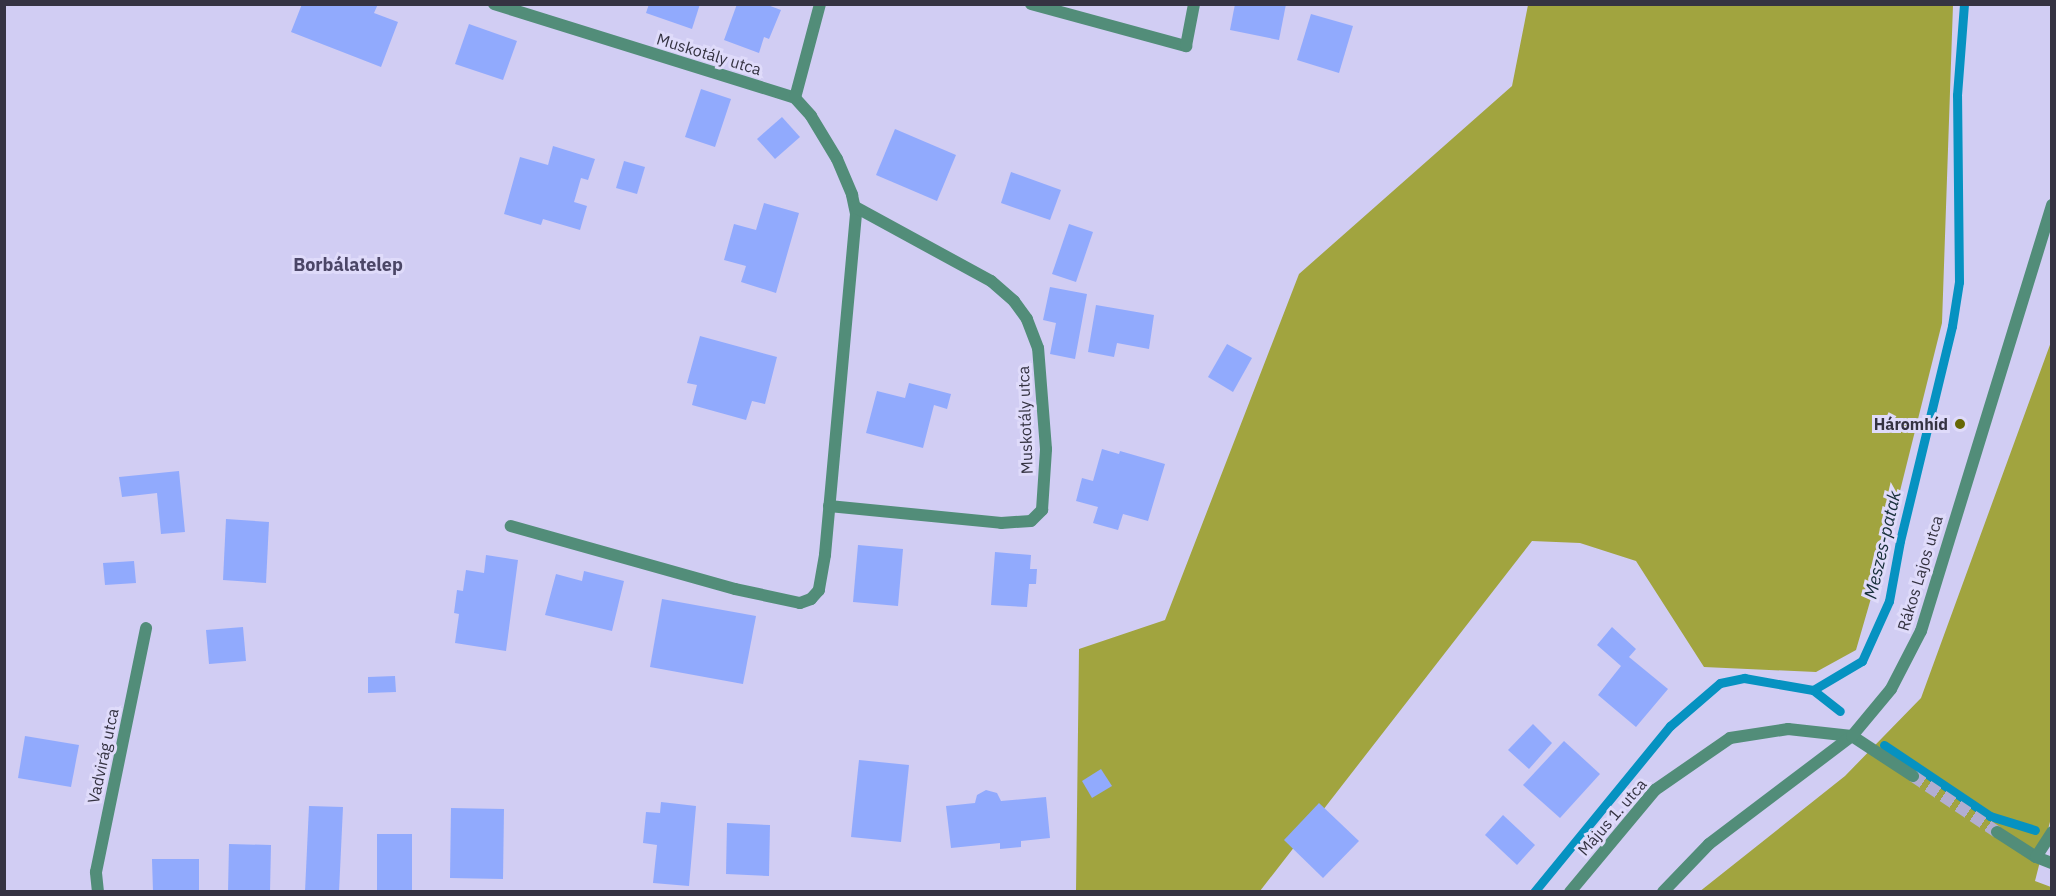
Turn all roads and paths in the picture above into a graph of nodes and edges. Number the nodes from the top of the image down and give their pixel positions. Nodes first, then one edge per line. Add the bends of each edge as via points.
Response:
1 (494, 4) edge
2 (820, 4) edge
3 (1031, 4) edge
4 (1194, 4) edge
5 (795, 98) junction
6 (2052, 205) edge
7 (855, 207) junction
8 (829, 506) junction
9 (512, 526) dead end
10 (146, 628) dead end
11 (1852, 736) junction
12 (1913, 776) tunnel mouth
13 (1997, 832) tunnel mouth
14 (2052, 832) edge
15 (2036, 857) junction
16 (2052, 863) edge
17 (98, 891) edge
18 (1570, 891) edge
19 (1663, 891) edge

1 - 5 street, Muskotály utca
2 - 5 street
3 - 4 street via 1186,46
5 - 7 street via 837,159
6 - 11 street, Rákos Lajos utca via 1922,631 1891,689
7 - 8 street via 853,271
7 - 8 street, Muskotály utca via 991,281 1027,319 1038,348 1040,371 1046,449 1042,510 1031,521 1001,523
8 - 9 street via 819,590 800,603 735,589
10 - 17 street, Vadvirág utca via 96,873
11 - 12 street, Május 1. utca
11 - 18 street, Május 1. utca via 1788,729 1730,738 1655,790
11 - 19 street, Rákos Lajos utca via 1709,844
13 - 15 street
14 - 15 street
15 - 16 street

